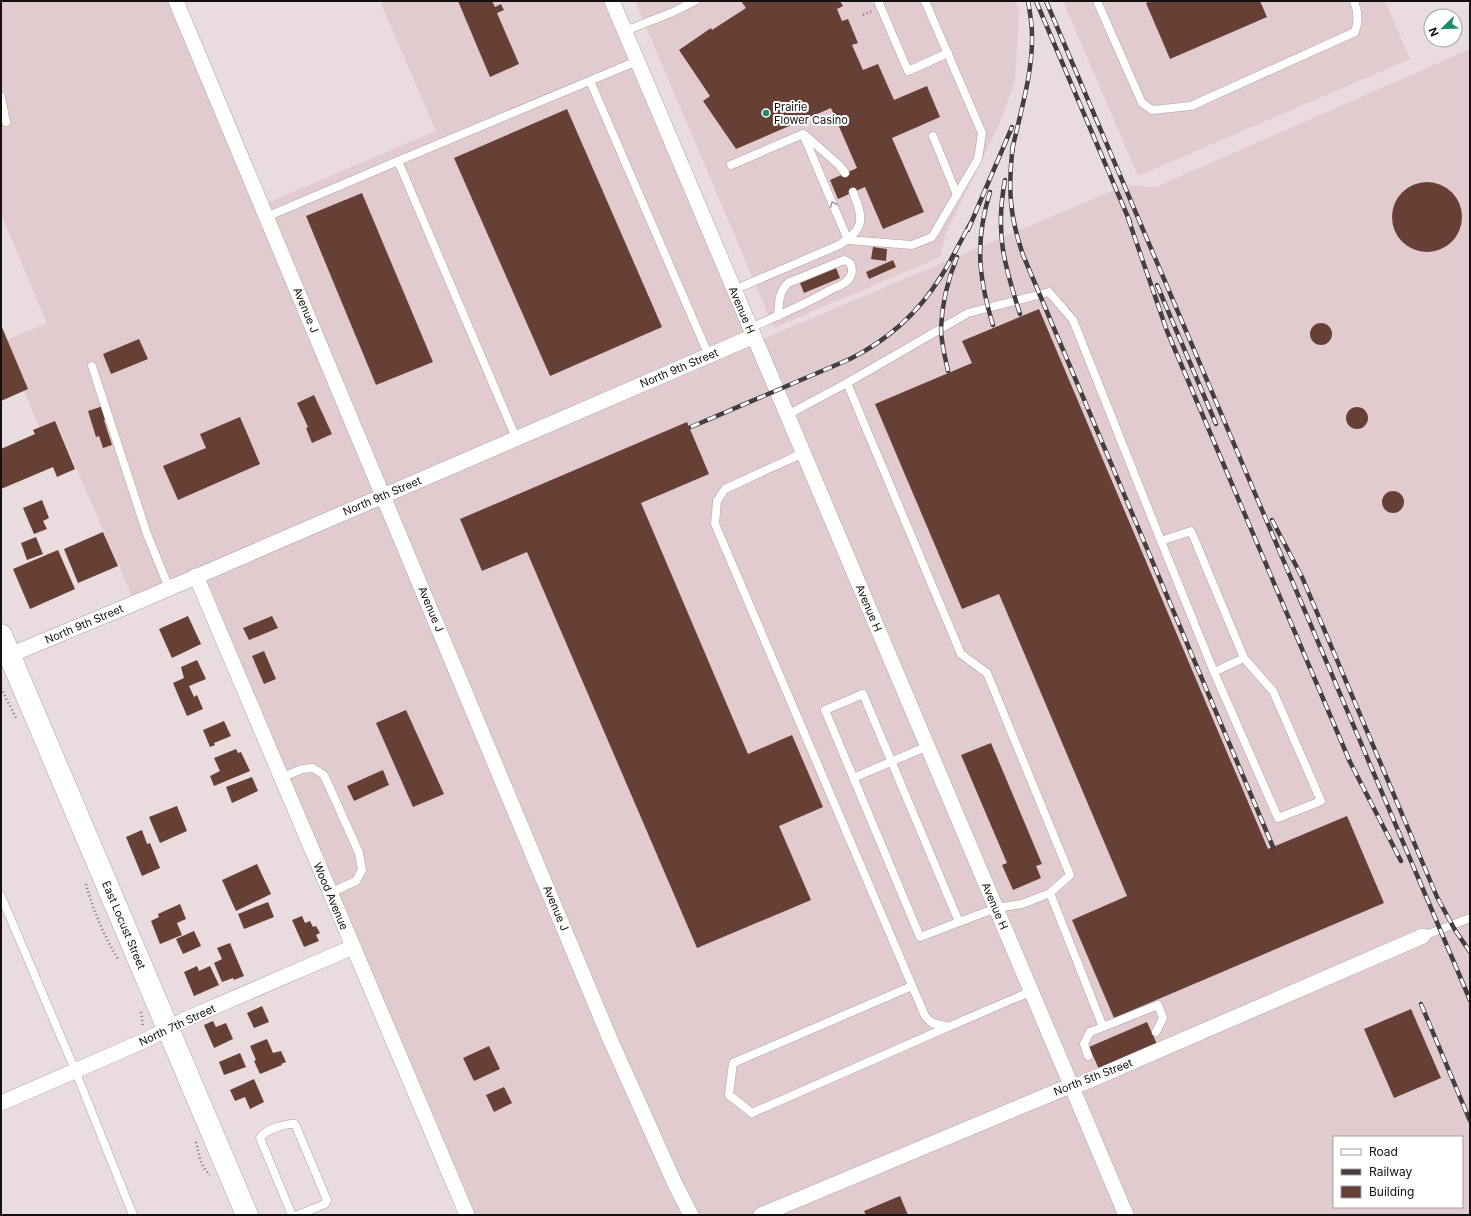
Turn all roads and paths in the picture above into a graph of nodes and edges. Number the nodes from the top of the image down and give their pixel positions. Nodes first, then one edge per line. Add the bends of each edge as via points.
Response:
1 (176, 1) edge
2 (612, 1) edge
3 (695, 1) edge
4 (878, 1) edge
5 (926, 1) edge
6 (1097, 1) edge
7 (1354, 1) edge
8 (874, 10) dead end
9 (864, 14) dead end
10 (625, 31) junction
11 (948, 53) junction
12 (638, 61) junction
13 (590, 81) junction
14 (1, 97) edge
15 (6, 122) dead end
16 (803, 134) junction
17 (933, 136) dead end
18 (398, 161) junction
19 (731, 165) dead end
20 (845, 173) dead end
21 (853, 192) dead end
22 (957, 195) junction
23 (266, 217) junction
24 (848, 240) junction
25 (734, 290) junction
26 (778, 316) junction
27 (752, 332) junction
28 (709, 356) junction
29 (92, 366) dead end
30 (847, 382) junction
31 (787, 415) junction
32 (516, 438) junction
33 (803, 453) junction
34 (384, 495) junction
35 (1161, 541) junction
36 (196, 576) junction
37 (169, 588) junction
38 (1, 635) edge
39 (10, 655) junction
40 (1244, 658) junction
41 (1214, 672) junction
42 (928, 746) junction
43 (891, 761) junction
44 (281, 778) junction
45 (853, 778) junction
46 (1050, 892) junction
47 (330, 893) junction
48 (1, 896) edge
49 (996, 908) junction
50 (1470, 918) edge
51 (958, 922) junction
52 (1423, 936) joint
53 (353, 947) junction
54 (912, 986) junction
55 (1032, 991) junction
56 (948, 1027) junction
57 (1103, 1027) junction
58 (168, 1029) junction
59 (1156, 1032) dead end
60 (1088, 1056) dead end
61 (75, 1070) junction
62 (1072, 1084) junction
63 (1, 1103) edge
64 (133, 1215) edge
65 (247, 1215) edge
66 (292, 1215) edge
67 (298, 1215) edge
68 (467, 1215) edge
69 (691, 1215) edge
70 (761, 1215) edge
71 (1126, 1215) edge

1 - 23 street, Avenue J
2 - 10 street, Avenue H
3 - 10 lane
4 - 11 lane via 908,71
5 - 11 lane
6 - 7 lane via 1142,103 1152,110 1191,106 1356,32 1358,24
8 - 9 path
10 - 12 street, Avenue H
11 - 22 lane via 982,133 978,159
12 - 13 lane
12 - 25 street, Avenue H
13 - 18 lane
13 - 28 lane
14 - 15 lane
16 - 19 lane
16 - 20 lane
24 -> 16 lane
17 - 22 lane
18 - 23 lane
18 - 32 lane
21 - 24 lane via 861,221 858,230
22 - 24 lane via 932,237 912,245
23 - 34 street, Avenue J
24 - 25 lane
25 - 27 street, Avenue H
26 - 26 lane via 847,281 852,274 853,268 850,263 844,260 788,283 779,297
26 - 27 lane
27 - 28 street, North 9th Street
27 - 31 street, Avenue H
28 - 32 street, North 9th Street
29 - 37 lane via 147,534
30 - 31 lane
30 - 35 lane via 968,313 1049,292 1073,320
30 - 46 lane via 961,654 987,673 1070,876
31 - 33 street, Avenue H
32 - 34 street, North 9th Street
33 - 42 street, Avenue H
33 - 54 lane via 725,489 717,501 715,524
34 - 36 street, North 9th Street
34 - 69 street, Avenue J via 610,1039
35 - 40 lane via 1191,531
35 - 41 lane
36 - 37 street, North 9th Street
36 - 44 street, Wood Avenue
37 - 39 street, North 9th Street
38 - 39 main road, East Locust Street
39 - 58 main road, East Locust Street
40 - 41 lane
40 - 41 lane via 1274,691 1321,801 1278,818
42 - 43 lane
42 - 49 street, Avenue H
43 - 45 lane
43 - 45 lane via 863,694 824,710
43 - 51 lane
44 - 47 street, Wood Avenue
44 - 47 lane via 302,769 313,768 324,775 359,853 362,870 356,881
45 - 51 lane via 920,937
46 - 49 lane via 1022,904
46 - 57 lane
47 - 53 street, Wood Avenue
48 - 61 lane
49 - 51 lane
49 - 55 street, Avenue H
50 - 52 lane
52 - 62 street, North 5th Street via 1080,1084
53 - 58 street, North 7th Street
53 - 68 street, Wood Avenue
54 - 56 lane via 925,1016 932,1023
54 - 56 lane via 733,1063 729,1095 752,1112
55 - 56 lane
55 - 62 street, Avenue H
57 - 59 lane via 1158,1005 1163,1018
57 - 60 lane via 1090,1032 1084,1044
58 - 61 street, North 7th Street
58 - 65 main road, East Locust Street
61 - 63 street, North 7th Street
61 - 64 lane
62 - 70 street, North 5th Street
62 - 71 street, Avenue H
66 - 67 lane via 260,1138 279,1126 290,1124 295,1124 326,1200 325,1204

